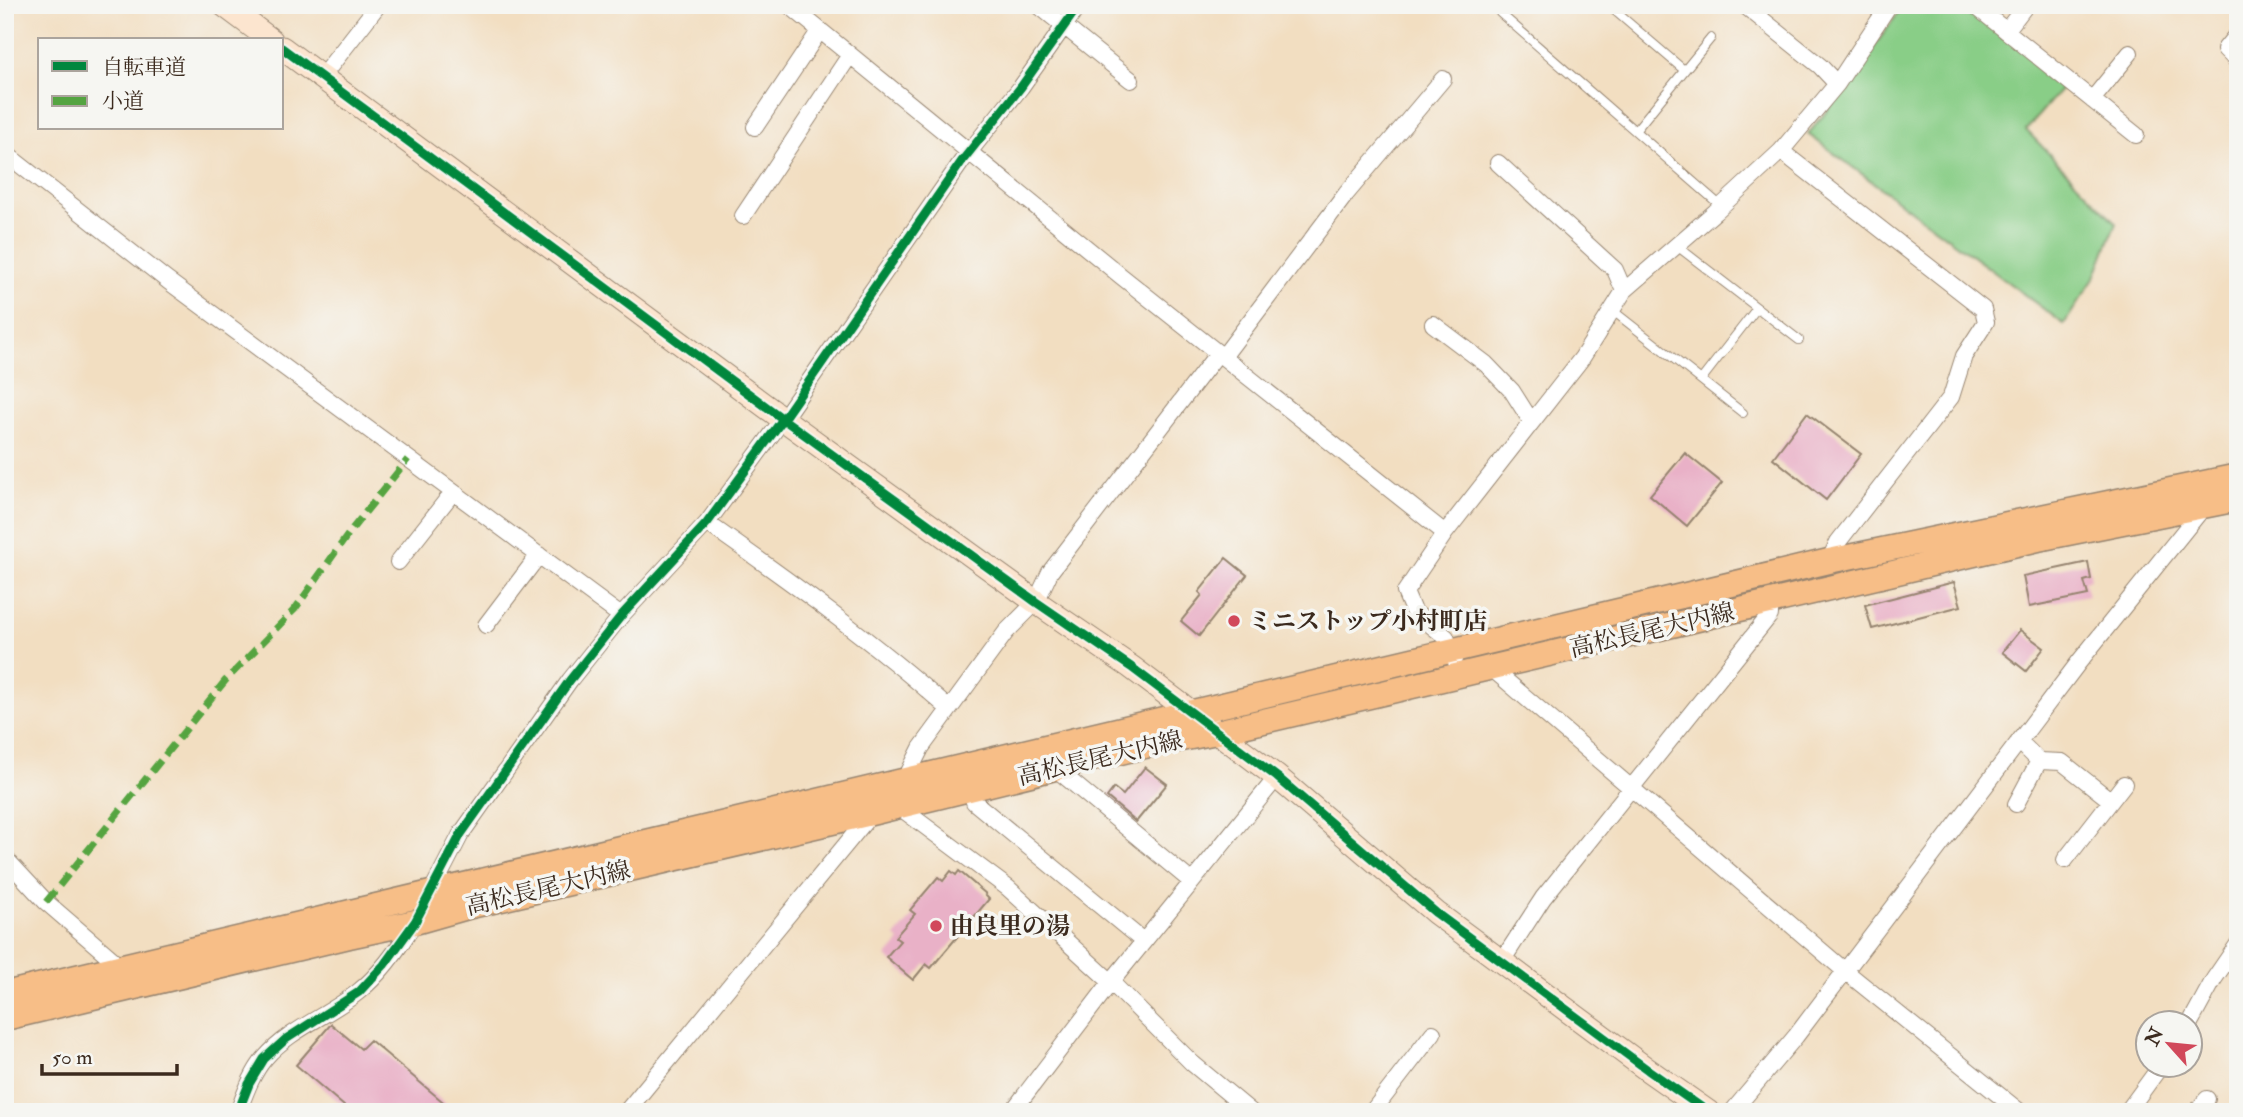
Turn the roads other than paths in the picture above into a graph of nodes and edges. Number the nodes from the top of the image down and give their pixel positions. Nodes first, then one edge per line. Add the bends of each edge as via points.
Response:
1 (224, 5) edge
2 (378, 5) edge
3 (789, 5) edge
4 (1038, 5) edge
5 (1079, 5) edge
6 (1507, 5) edge
7 (1608, 5) edge
8 (1744, 5) edge
9 (1889, 5) edge
10 (1973, 5) edge
11 (2025, 5) edge
12 (1619, 9) edge
13 (1064, 28) junction
14 (820, 30) junction
15 (2006, 31) junction
16 (2238, 33) edge
17 (268, 38) edge
18 (1712, 38) dead end
19 (284, 50) edge
20 (2130, 53) dead end
21 (850, 55) junction
22 (2238, 62) edge
23 (1684, 70) junction
24 (321, 78) junction
25 (1443, 79) dead end
26 (1131, 80) dead end
27 (1837, 84) junction
28 (2092, 100) junction
29 (755, 127) dead end
30 (1635, 131) junction
31 (2136, 135) dead end
32 (1780, 151) junction
33 (970, 152) junction
34 (5, 153) edge
35 (1498, 163) dead end
36 (1721, 206) junction
37 (743, 216) dead end
38 (1676, 245) junction
39 (1625, 291) junction
40 (1757, 308) junction
41 (1612, 310) junction
42 (1433, 324) dead end
43 (1799, 340) dead end
44 (1221, 355) junction
45 (1701, 380) junction
46 (1743, 413) dead end
47 (783, 419) junction
48 (1531, 421) junction
49 (2235, 479) edge
50 (453, 492) junction
51 (2206, 503) junction
52 (707, 523) junction
53 (1445, 533) junction
54 (539, 555) junction
55 (1829, 561) junction
56 (398, 562) dead end
57 (1036, 602) junction
58 (1770, 602) junction
59 (621, 616) junction
60 (486, 625) dead end
61 (1455, 663) junction
62 (1490, 667) junction
63 (950, 709) junction
64 (1191, 713) junction
65 (1217, 732) junction
66 (2019, 741) junction
67 (2039, 761) junction
68 (1055, 768) junction
69 (1277, 777) junction
70 (904, 782) junction
71 (2124, 784) dead end
72 (1633, 788) junction
73 (2110, 800) junction
74 (974, 802) dead end
75 (2015, 804) dead end
76 (898, 806) junction
77 (872, 813) junction
78 (5, 858) edge
79 (2065, 860) dead end
80 (1192, 882) junction
81 (430, 895) junction
82 (415, 922) junction
83 (1143, 942) junction
84 (2238, 944) edge
85 (1502, 961) junction
86 (120, 966) junction
87 (1845, 971) junction
88 (1111, 982) junction
89 (144, 984) junction
90 (5, 994) edge
91 (2197, 1009) edge
92 (5, 1018) edge
93 (1433, 1033) dead end
94 (2152, 1078) edge
95 (2207, 1098) dead end
96 (239, 1112) edge
97 (626, 1112) edge
98 (1012, 1112) edge
99 (1251, 1112) edge
100 (1372, 1112) edge
101 (1708, 1112) edge
102 (1732, 1112) edge
103 (2020, 1112) edge
104 (2127, 1112) edge
105 (2196, 1112) edge

1 - 17 street
2 - 24 street
3 - 14 street
4 - 13 street
5 - 13 street
6 - 30 lane via 1500,13
7 - 12 lane
8 - 27 street
9 - 27 street
10 - 15 street
11 - 15 street
12 - 23 lane
13 - 26 street
13 - 33 street
14 - 21 street
14 - 29 street
15 - 28 street
16 - 22 street via 2225,49
18 - 23 lane
19 - 24 street
20 - 28 street
21 - 33 street
21 - 37 street
23 - 30 lane
24 - 47 street
25 - 44 street via 1346,194
27 - 32 street
28 - 31 street
30 - 36 lane
32 - 36 street
32 - 55 street via 1983,309 1986,322 1964,356 1951,397 1838,542
33 - 44 street
33 - 47 street
34 - 50 street via 168,281
35 - 39 street via 1615,270
36 - 38 street
38 - 39 street
38 - 40 lane
39 - 41 street
40 - 43 lane
40 - 45 lane
41 - 45 lane
41 - 48 street via 1582,358
42 - 48 street via 1486,364 1512,391
44 - 53 street
44 - 57 street via 1050,572
45 - 46 lane
47 - 52 street
47 - 57 street
48 - 53 street
49 - 51 main road, 高松長尾大内線
49 - 55 main road, 高松長尾大内線
50 - 54 street
50 - 56 street
51 - 58 main road, 高松長尾大内線
51 - 66 street
52 - 59 street
52 - 63 street via 800,588
53 - 61 street via 1405,592 1413,611 1447,637
54 - 59 street
54 - 60 street
55 - 61 main road, 高松長尾大内線
57 - 63 street via 1006,632
57 - 64 street
58 - 62 main road, 高松長尾大内線
58 - 72 street via 1770,615
59 - 81 street via 461,834
61 - 62 main road, 高松長尾大内線
61 - 64 main road, 高松長尾大内線
61 - 65 main road, 高松長尾大内線
62 - 72 street
63 - 70 street via 921,748
64 - 65 street
64 - 70 main road, 高松長尾大内線
65 - 68 main road, 高松長尾大内線
65 - 69 street
66 - 67 street
66 - 87 street
67 - 73 street via 2062,762
67 - 75 street
68 - 76 main road, 高松長尾大内線
68 - 80 street
69 - 80 street
69 - 85 street via 1436,913
70 - 81 main road, 高松長尾大内線
71 - 73 street
72 - 85 street via 1543,898
72 - 87 street
73 - 79 street
74 - 83 street
76 - 77 main road, 高松長尾大内線
76 - 88 street via 1008,888
77 - 82 main road, 高松長尾大内線
77 - 97 street
78 - 86 street via 46,902
80 - 83 street
81 - 82 street
81 - 86 main road, 高松長尾大内線
82 - 89 main road, 高松長尾大内線
82 - 96 street via 359,992 286,1039 264,1059
83 - 88 street
84 - 91 street
85 - 101 street
86 - 89 street
86 - 90 main road, 高松長尾大内線
87 - 102 street
87 - 103 street
88 - 98 street
88 - 99 street via 1192,1063
89 - 92 main road, 高松長尾大内線
93 - 100 street
94 - 104 street
95 - 105 street

